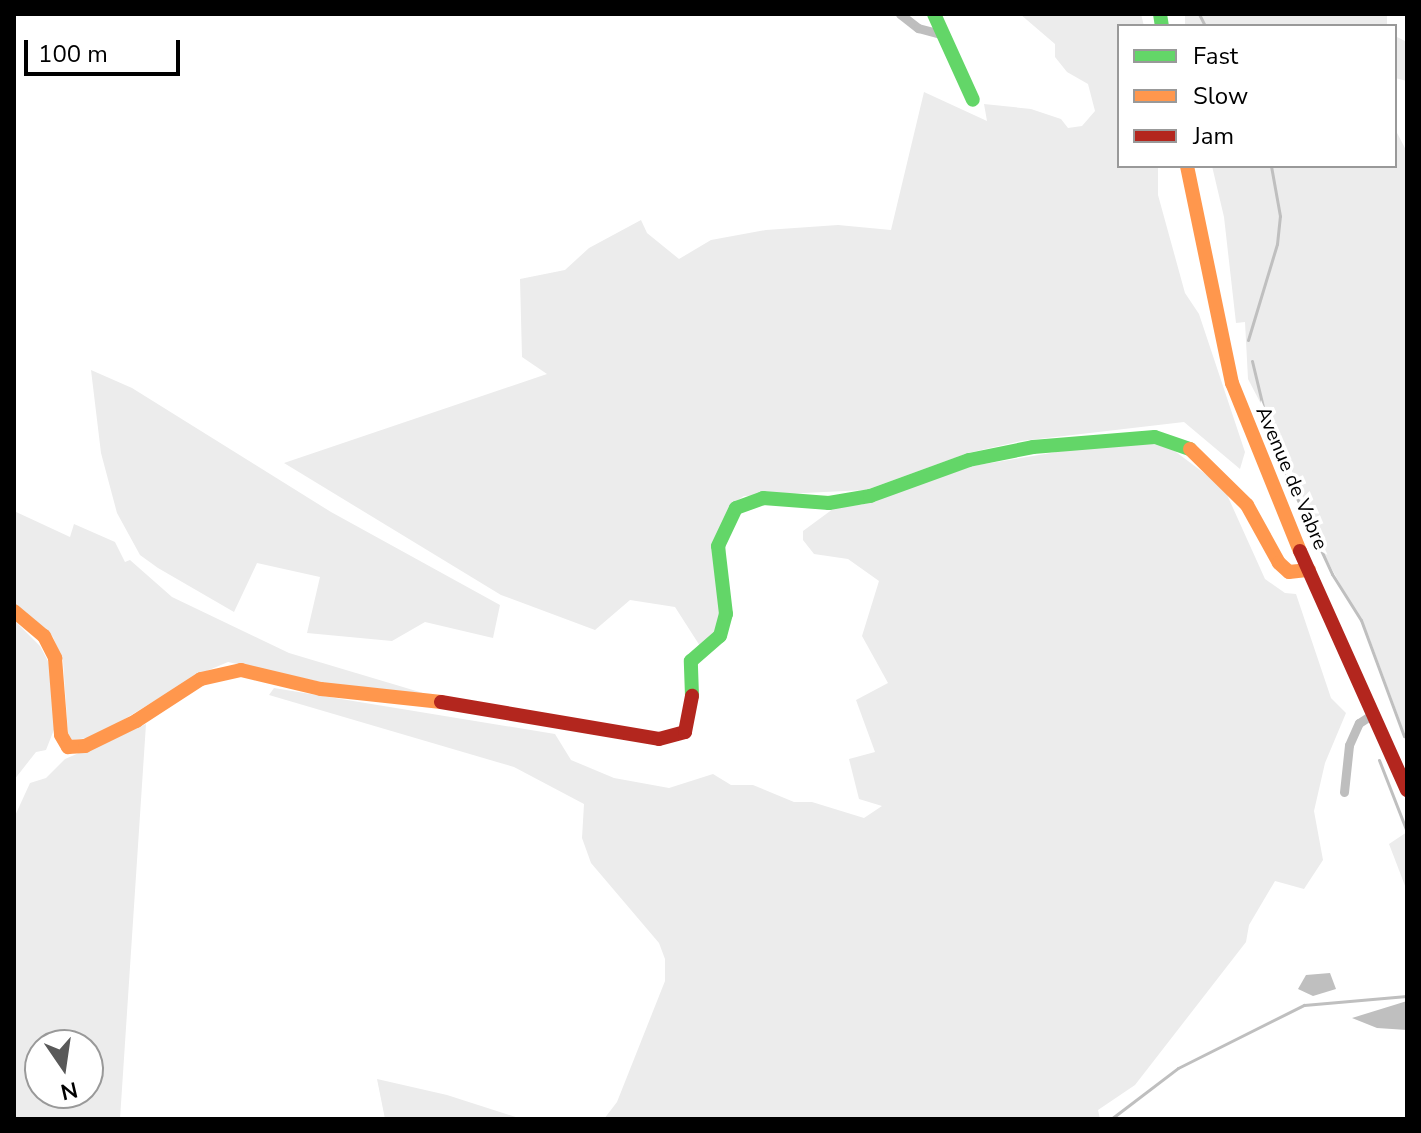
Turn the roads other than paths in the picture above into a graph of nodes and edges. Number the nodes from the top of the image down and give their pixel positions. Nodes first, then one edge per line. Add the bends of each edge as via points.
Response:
1 (900, 14) edge
2 (934, 14) edge
3 (940, 34) junction
4 (973, 100) dead end
5 (1187, 168) edge
6 (1309, 570) junction
7 (14, 611) edge
8 (1373, 714) junction
9 (1407, 790) edge
10 (1344, 792) dead end

1 - 3 street via 918,28
2 - 3 street
3 - 4 street
5 - 6 street, Avenue de Vabre via 1232,383
6 - 7 street via 1289,572 1279,563 1247,505 1211,464 1181,442 1155,437 1033,447 969,460 870,496 829,503 755,500 736,508 722,529 718,546 726,614 720,636 691,661 692,713 685,732 667,739 434,701 321,689 241,670 212,674 124,727 85,746 68,747 61,735 55,658 44,636
6 - 8 street, Avenue de Vabre
8 - 9 street, Avenue de Vabre
8 - 10 street via 1359,723 1349,745

